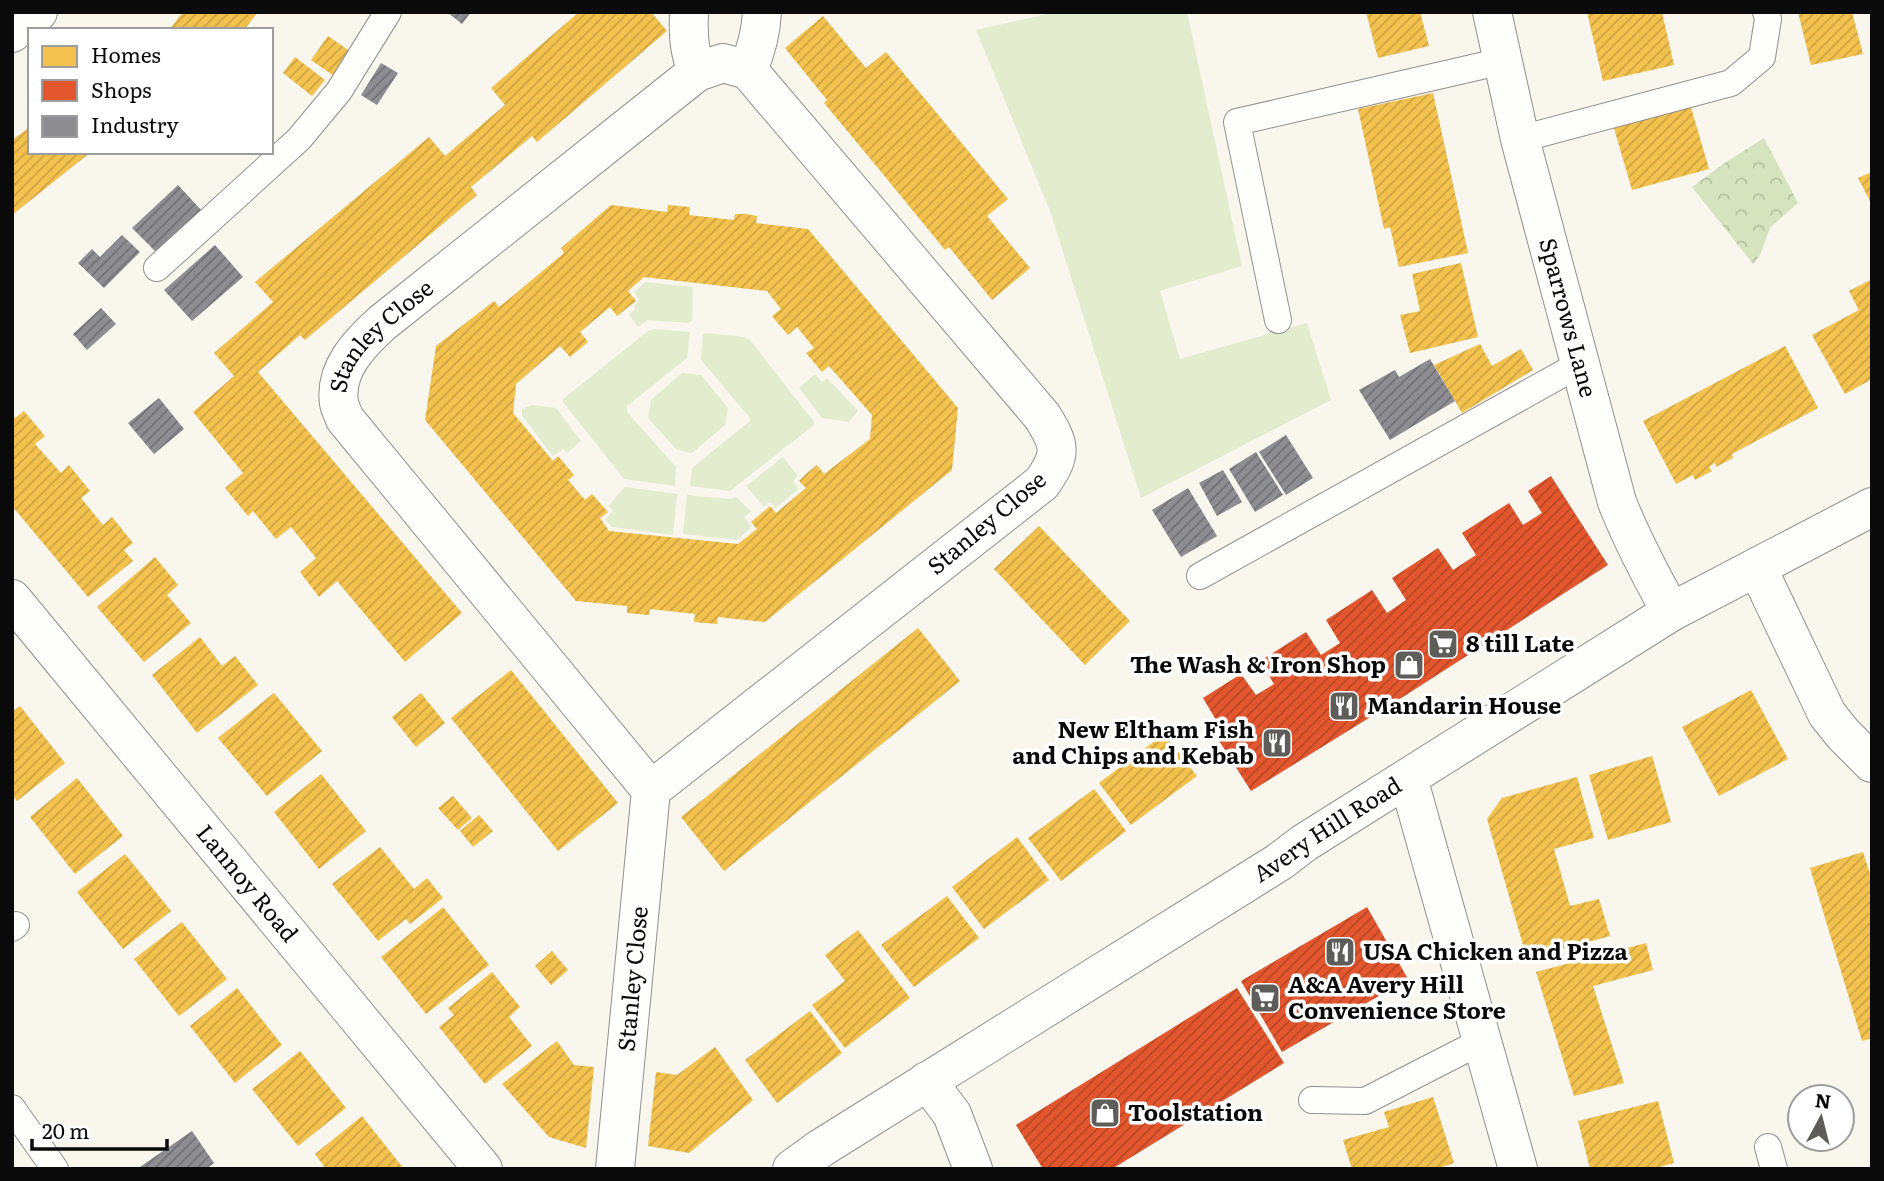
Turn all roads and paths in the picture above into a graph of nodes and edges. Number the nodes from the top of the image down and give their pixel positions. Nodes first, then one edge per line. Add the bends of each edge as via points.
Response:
1 (37, 12) edge
2 (388, 12) edge
3 (689, 12) edge
4 (762, 12) edge
5 (1492, 12) edge
6 (1766, 12) edge
7 (12, 33) edge
8 (1503, 61) junction
9 (748, 70) junction
10 (697, 72) junction
11 (1520, 139) junction
12 (157, 268) dead end
13 (1278, 320) dead end
14 (1580, 363) junction
15 (1872, 507) edge
16 (1757, 567) junction
17 (1200, 576) dead end
18 (12, 599) edge
19 (1671, 612) junction
20 (1872, 764) edge
21 (1408, 778) junction
22 (651, 790) junction
23 (1482, 1041) junction
24 (927, 1080) junction
25 (1312, 1100) dead end
26 (12, 1108) edge
27 (55, 1169) edge
28 (483, 1169) edge
29 (615, 1169) edge
30 (792, 1169) edge
31 (973, 1169) edge
32 (1518, 1169) edge

1 - 7 street
2 - 12 lane via 339,91 299,139
3 - 10 street via 690,51
4 - 9 street
5 - 8 street, Sparrows Lane
6 - 11 lane via 1762,57 1731,83
8 - 11 street, Sparrows Lane
8 - 13 lane via 1237,122
9 - 10 street, Stanley Close via 723,63
9 - 22 street, Stanley Close via 1042,416 1058,448 1054,466 1042,483
10 - 22 street, Stanley Close via 363,340 348,360 339,402 345,419
11 - 14 street, Sparrows Lane
14 - 17 lane
14 - 19 street, Sparrows Lane via 1617,502
15 - 16 street, Avery Hill Road
16 - 19 street, Avery Hill Road
16 - 20 street via 1828,714
18 - 28 street, Lannoy Road
19 - 21 street, Avery Hill Road
21 - 23 street
21 - 24 street, Avery Hill Road
22 - 29 street, Stanley Close
23 - 25 lane via 1365,1101
23 - 32 street
24 - 30 street, Avery Hill Road
24 - 31 street via 952,1114
26 - 27 lane

